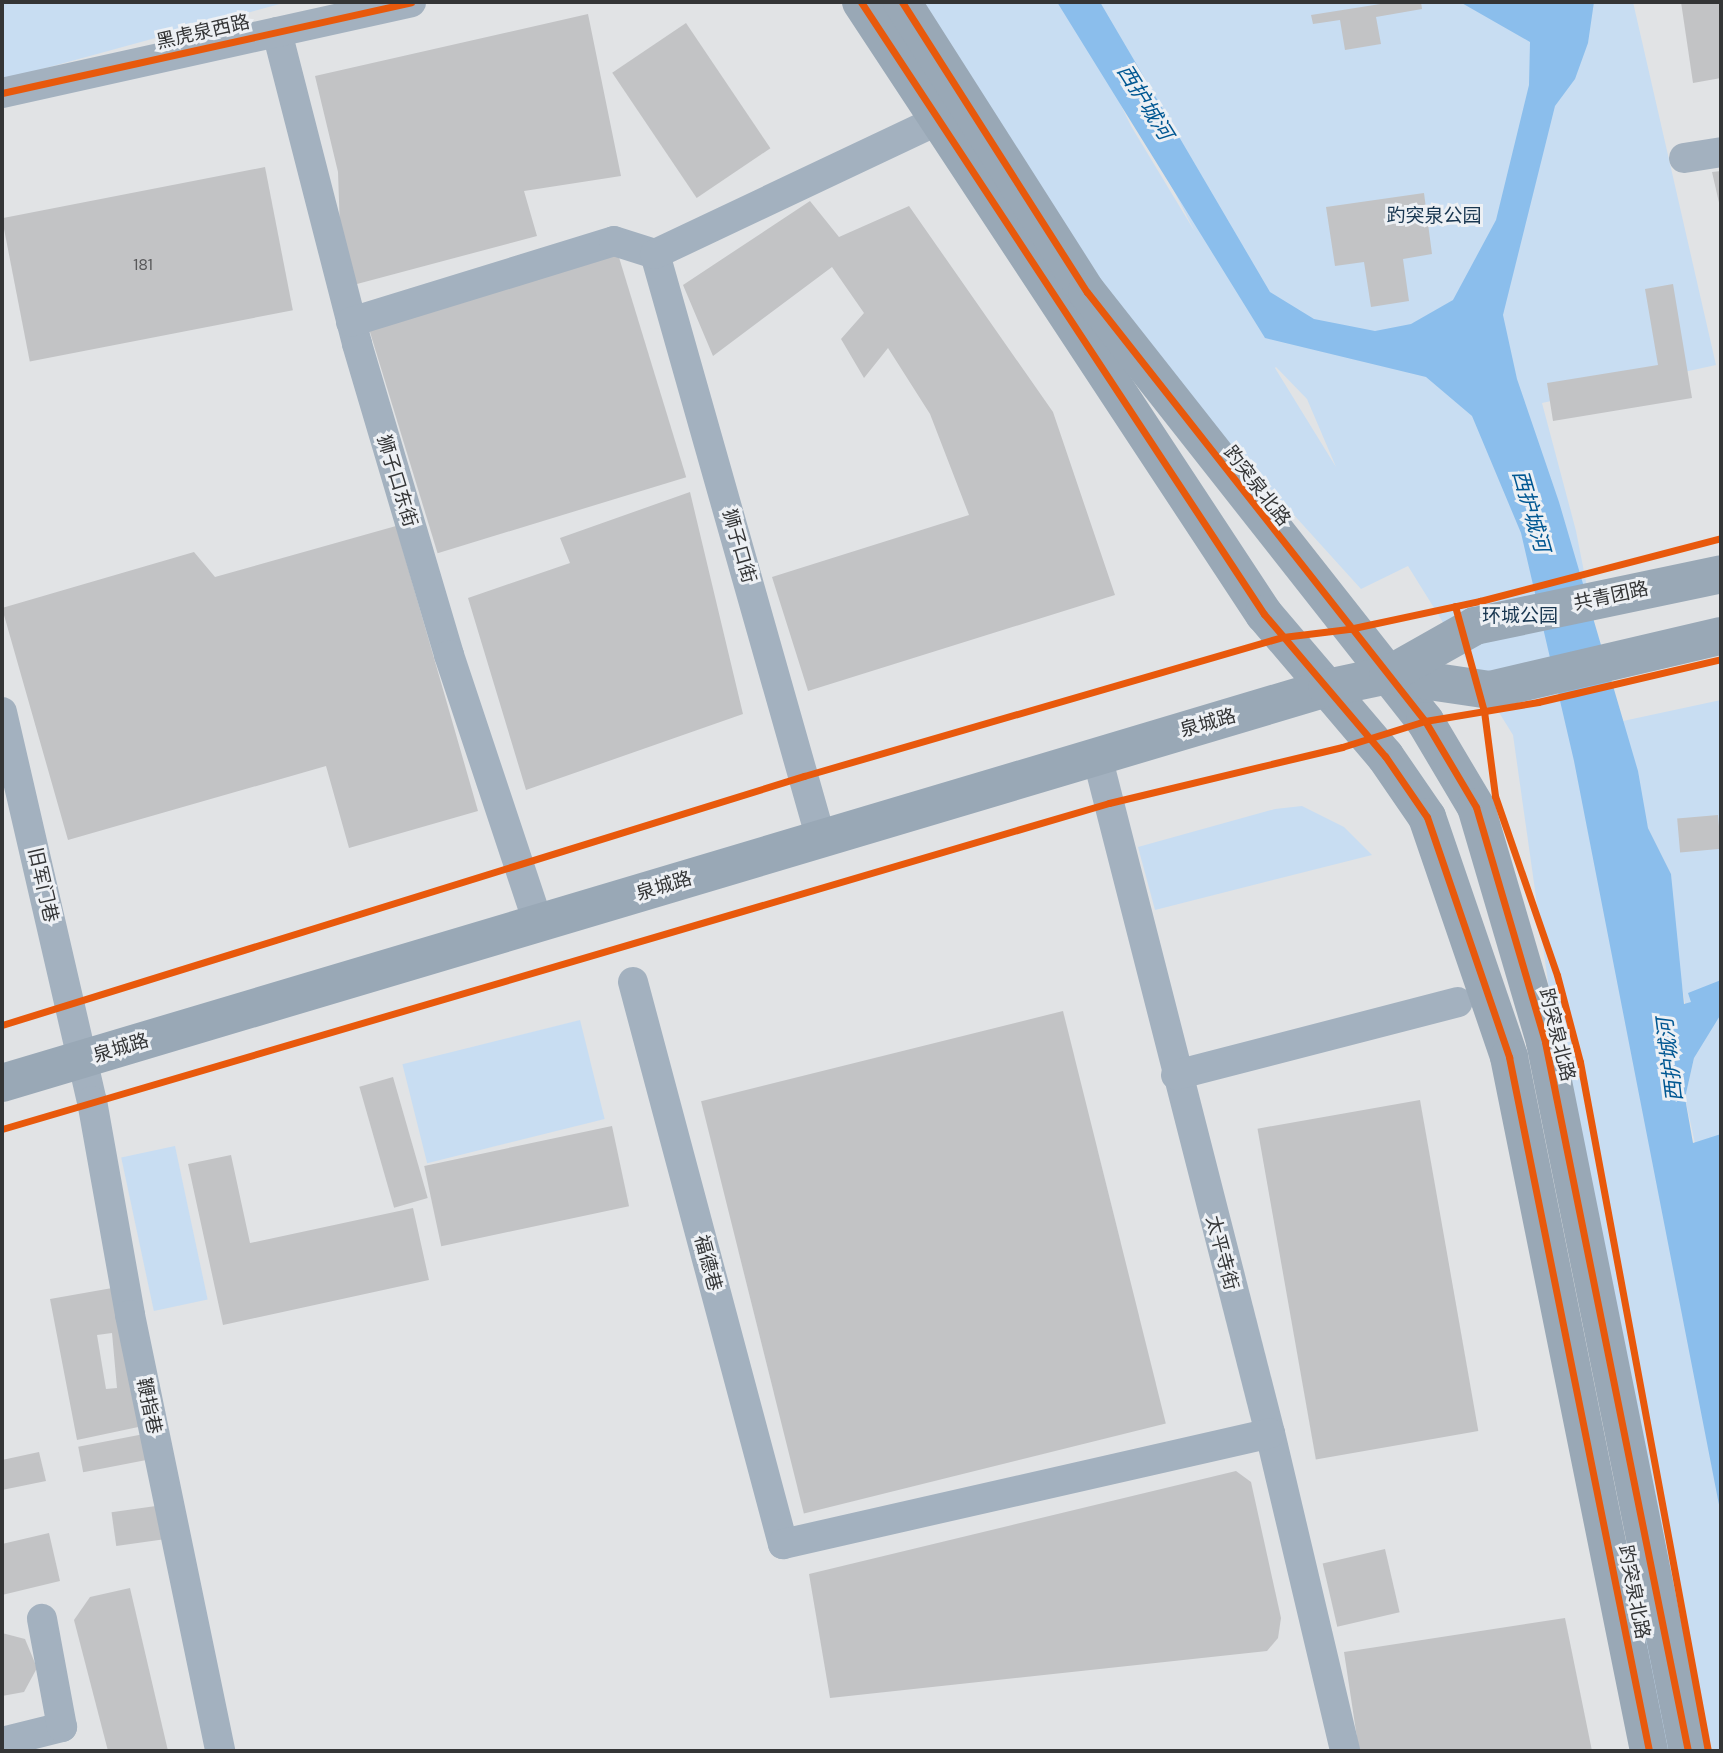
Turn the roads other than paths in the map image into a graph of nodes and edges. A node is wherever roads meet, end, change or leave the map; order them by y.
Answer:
1 (411, 2) edge
2 (861, 2) edge
3 (902, 2) edge
4 (277, 32) junction
5 (2, 93) edge
6 (937, 121) junction
7 (1721, 152) edge
8 (1684, 158) dead end
9 (655, 254) junction
10 (351, 322) junction
11 (1721, 574) edge
12 (1721, 636) edge
13 (1388, 675) junction
14 (1327, 688) junction
15 (2, 712) edge
16 (1097, 756) junction
17 (821, 839) junction
18 (538, 923) junction
19 (633, 982) dead end
20 (1458, 1002) dead end
21 (83, 1059) junction
22 (1177, 1075) junction
23 (2, 1083) edge
24 (1270, 1433) junction
25 (42, 1619) dead end
26 (2, 1742) edge
27 (220, 1751) edge
28 (1345, 1751) edge
29 (1649, 1751) edge
30 (1688, 1751) edge

1 - 4 street, 黑虎泉西路
2 - 6 main road, 趵突泉北路
3 - 13 main road, 趵突泉北路
4 - 5 street, 黑虎泉西路
4 - 10 street, 狮子口东街
6 - 9 street
6 - 14 main road, 趵突泉北路
7 - 8 street
9 - 10 street
9 - 17 street, 狮子口街
10 - 18 street, 狮子口东街
11 - 13 main road, 共青团路
12 - 13 main road, 共青团路
13 - 14 main road, 共青团路
13 - 30 main road, 趵突泉北路
14 - 16 main road, 泉城路
14 - 29 main road, 趵突泉北路
15 - 21 street, 旧军门巷
16 - 17 main road, 泉城路
16 - 22 street, 太平寺街
17 - 18 main road, 泉城路
18 - 21 main road, 泉城路
19 - 24 street, 福德巷
20 - 22 street
21 - 23 main road, 泉城路
21 - 27 street, 鞭指巷
22 - 24 street, 太平寺街
24 - 28 street, 太平寺街
25 - 26 street

